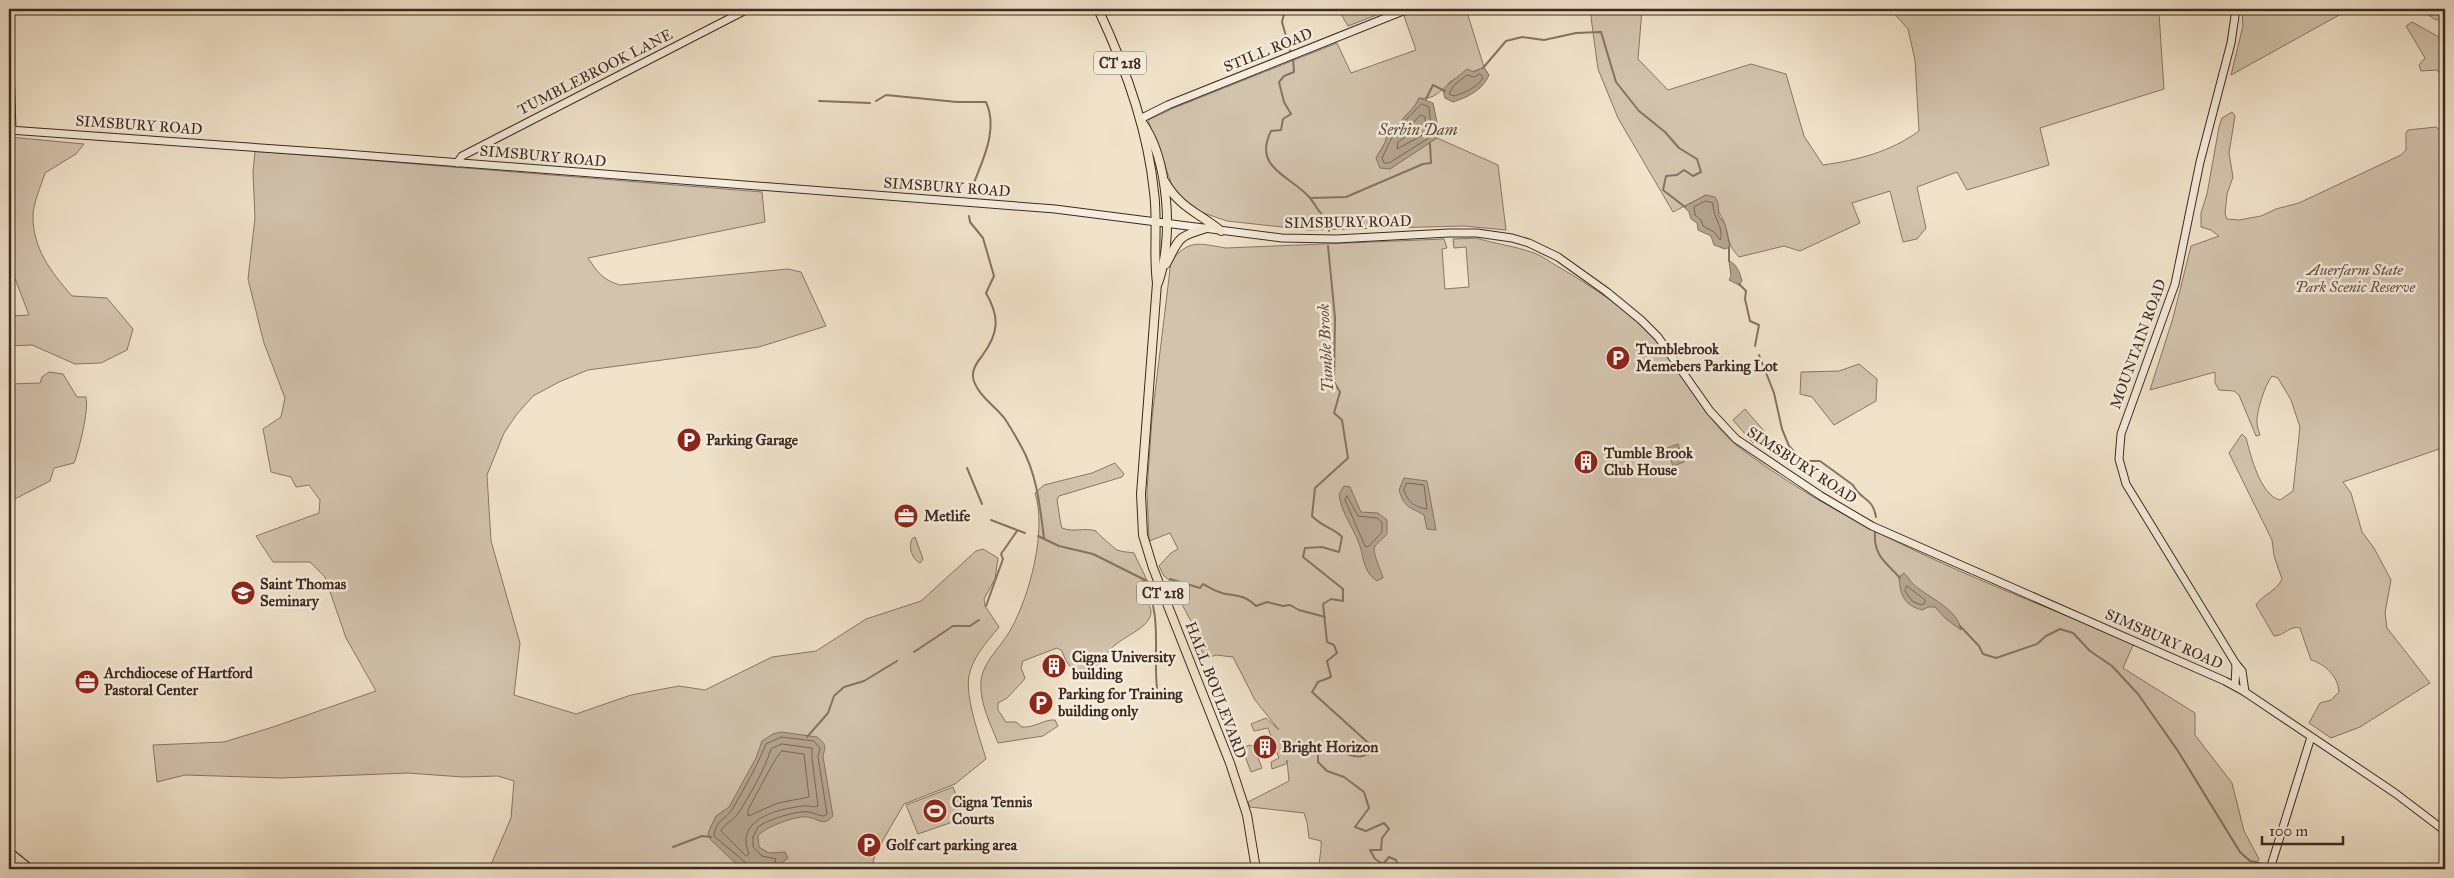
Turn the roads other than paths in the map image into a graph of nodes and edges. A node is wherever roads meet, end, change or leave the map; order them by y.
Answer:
1 (748, 9) edge
2 (1098, 9) edge
3 (1408, 9) edge
4 (2236, 9) edge
5 (9, 32) edge
6 (1140, 119) junction
7 (11, 130) edge
8 (457, 163) junction
9 (1164, 179) junction
10 (1157, 221) junction
11 (1167, 222) junction
12 (1206, 228) junction
13 (1221, 231) junction
14 (1164, 268) junction
15 (1158, 283) junction
16 (2236, 664) junction
17 (2235, 686) junction
18 (2245, 692) junction
19 (2311, 737) junction
20 (2445, 831) edge
21 (9, 852) edge
22 (30, 869) edge
23 (1256, 869) edge
24 (2270, 869) edge

1 - 8 main road, TUMBLEBROOK LANE
2 - 6 main road, CT 218
3 - 6 main road, STILL ROAD
4 - 16 main road, MOUNTAIN ROAD
5 - 7 main road
6 - 9 main road, CT 218
6 - 10 main road, CT 218
7 - 8 main road, SIMSBURY ROAD
8 - 10 main road, SIMSBURY ROAD
9 - 11 main road, CT 218
9 - 13 main road
10 - 11 main road, SIMSBURY ROAD
10 - 15 main road, HALL BOULEVARD / CT 218
11 - 12 main road, SIMSBURY ROAD
11 - 14 main road, HALL BOULEVARD / CT 218
12 - 13 main road, SIMSBURY ROAD
12 - 14 main road
13 - 17 main road, SIMSBURY ROAD
14 - 15 main road, HALL BOULEVARD / CT 218
15 - 23 main road, HALL BOULEVARD / CT 218
16 - 17 main road
16 - 18 main road, MOUNTAIN ROAD
17 - 18 main road, SIMSBURY ROAD
18 - 19 main road, SIMSBURY ROAD
19 - 20 main road, SIMSBURY ROAD
19 - 24 main road
21 - 22 main road

